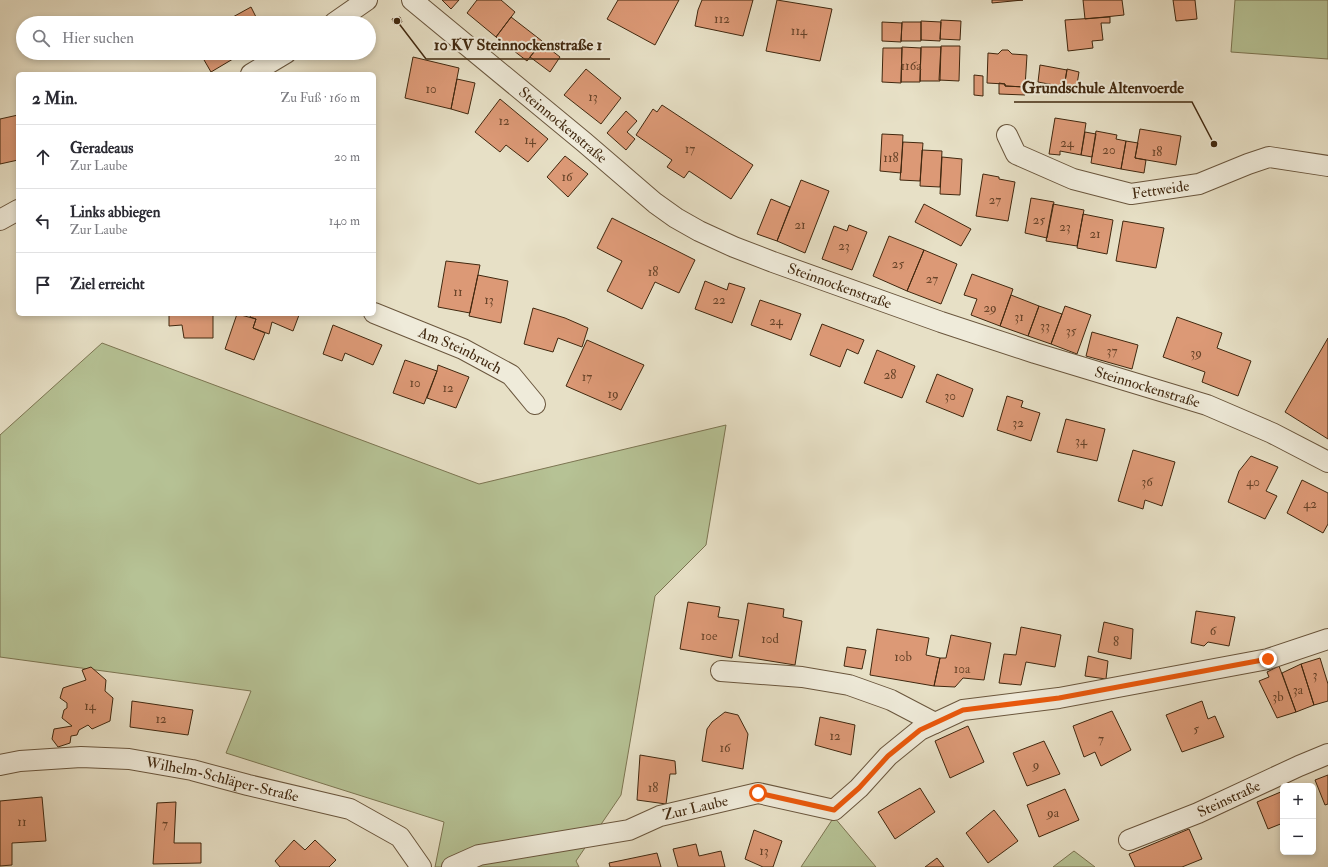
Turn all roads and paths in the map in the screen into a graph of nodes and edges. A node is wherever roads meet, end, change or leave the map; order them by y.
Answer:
1 (367, 0) edge
2 (412, 0) edge
3 (344, 16) edge
4 (274, 60) edge
5 (254, 72) edge
6 (1007, 135) dead end
7 (1328, 166) edge
8 (16, 211) edge
9 (0, 220) edge
10 (376, 314) edge
11 (535, 404) dead end
12 (1328, 462) edge
13 (1328, 639) edge
14 (721, 671) dead end
15 (935, 723) junction
16 (1328, 754) edge
17 (0, 765) edge
18 (1129, 840) dead end
19 (422, 867) edge
20 (452, 867) edge

1 - 3 street
2 - 12 street, Steinnockenstraße
4 - 5 street
6 - 7 street, Fettweide
8 - 9 street
10 - 11 street, Am Steinbruch
13 - 15 street, Zur Laube
14 - 15 street
15 - 20 street, Zur Laube
16 - 18 street, Steinstraße
17 - 19 street, Wilhelm-Schläper-Straße

